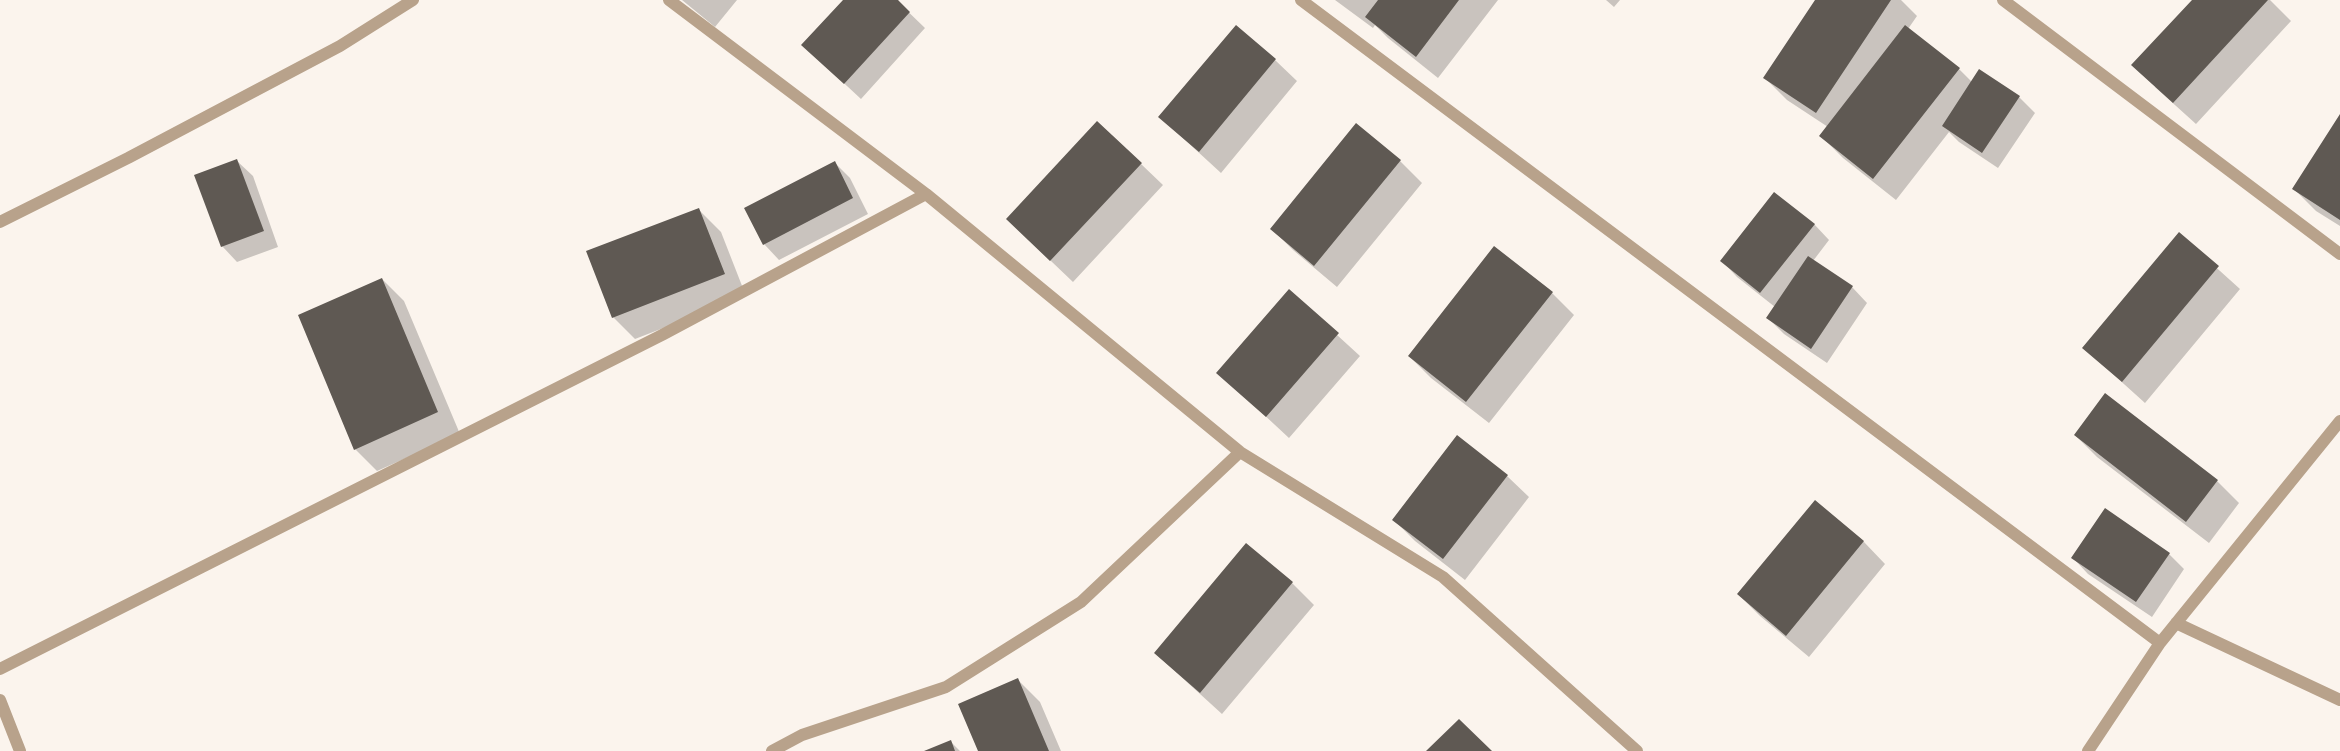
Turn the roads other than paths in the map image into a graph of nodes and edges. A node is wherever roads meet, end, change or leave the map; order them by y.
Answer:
1 (413, 0) edge
2 (669, 0) edge
3 (1301, 0) edge
4 (2003, 0) edge
5 (926, 194) junction
6 (0, 222) edge
7 (2340, 254) edge
8 (2340, 421) edge
9 (1240, 452) junction
10 (2176, 622) junction
11 (2160, 643) junction
12 (0, 669) edge
13 (0, 700) edge
14 (2340, 700) edge
15 (20, 751) edge
16 (772, 751) edge
17 (1637, 751) edge
18 (2088, 751) edge

1 - 6 street
2 - 5 street
3 - 11 street
4 - 7 street
5 - 9 street
5 - 12 street
8 - 10 street
9 - 16 street
9 - 17 street
10 - 11 street
10 - 14 street
11 - 18 street
13 - 15 street

